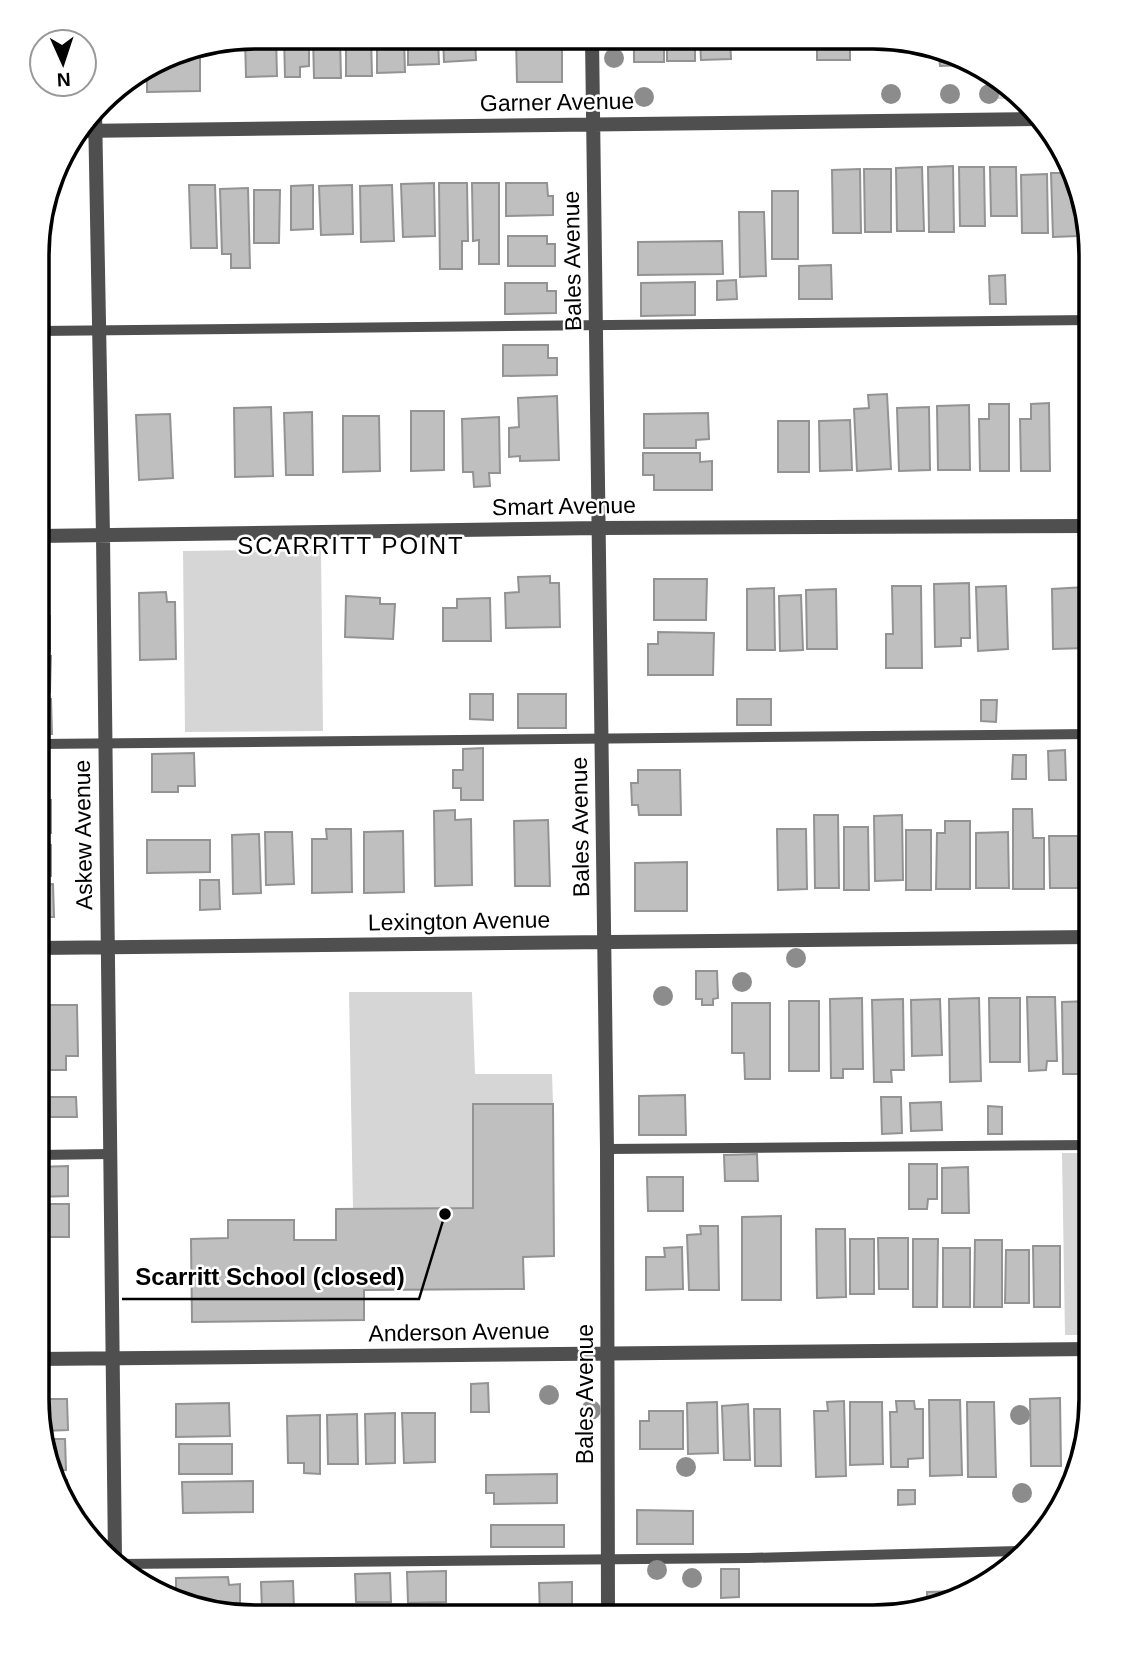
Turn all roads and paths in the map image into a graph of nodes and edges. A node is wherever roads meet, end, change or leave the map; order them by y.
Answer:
1 (592, 49) edge
2 (1027, 119) edge
3 (593, 124) junction
4 (95, 126) edge
5 (92, 130) edge
6 (95, 130) junction
7 (1079, 320) edge
8 (596, 326) junction
9 (49, 331) edge
10 (99, 331) junction
11 (1079, 526) edge
12 (599, 528) junction
13 (103, 535) junction
14 (49, 536) edge
15 (1079, 734) edge
16 (602, 737) junction
17 (105, 743) junction
18 (49, 744) edge
19 (1079, 937) edge
20 (604, 943) junction
21 (49, 948) edge
22 (107, 948) junction
23 (1079, 1145) edge
24 (607, 1149) junction
25 (110, 1154) junction
26 (49, 1155) edge
27 (1079, 1349) edge
28 (608, 1353) junction
29 (49, 1359) edge
30 (113, 1359) junction
31 (115, 1550) edge
32 (1012, 1551) edge
33 (607, 1558) junction
34 (133, 1564) edge
35 (608, 1605) edge

1 - 3 street, Bales Avenue
2 - 3 street, Garner Avenue
3 - 6 street, Garner Avenue
3 - 8 street, Bales Avenue
4 - 6 street, Askew Avenue
5 - 6 street, Garner Avenue
6 - 10 street, Askew Avenue
7 - 8 lane
8 - 10 lane
8 - 12 street, Bales Avenue
9 - 10 lane
10 - 13 street, Askew Avenue
11 - 12 street, Smart Avenue
12 - 13 street, Smart Avenue
12 - 16 street, Bales Avenue
13 - 14 street, Smart Avenue
13 - 17 street, Askew Avenue
15 - 16 lane
16 - 17 lane
16 - 20 street, Bales Avenue
17 - 18 lane
17 - 22 street, Askew Avenue
19 - 20 street, Lexington Avenue
20 - 22 street, Lexington Avenue
20 - 24 street, Bales Avenue
21 - 22 street, Lexington Avenue
22 - 25 street, Askew Avenue
23 - 24 lane
24 - 28 street, Bales Avenue
25 - 26 lane
25 - 30 street, Askew Avenue
27 - 28 street, Anderson Avenue
28 - 30 street, Anderson Avenue
28 - 33 street, Bales Avenue
29 - 30 street, Anderson Avenue
30 - 31 street, Askew Avenue
32 - 33 lane
33 - 34 lane
33 - 35 street, Bales Avenue

